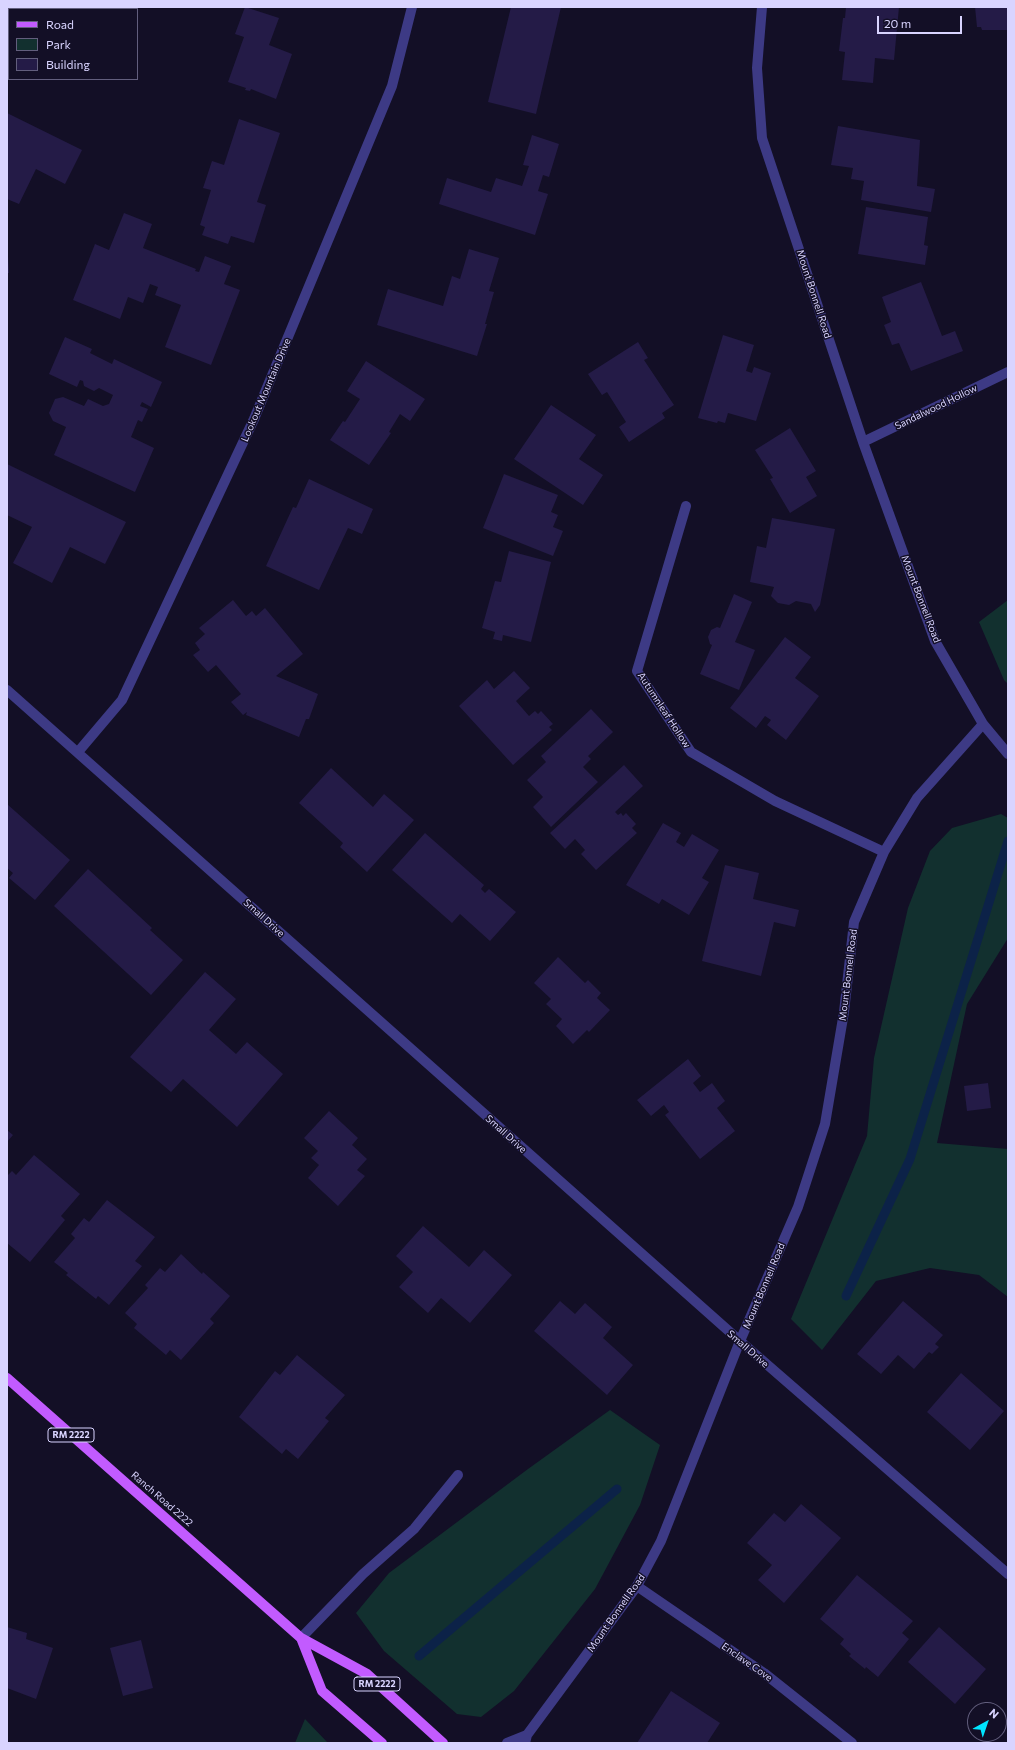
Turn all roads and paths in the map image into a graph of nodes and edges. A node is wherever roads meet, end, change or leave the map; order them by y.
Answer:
1 (412, 7) edge
2 (762, 7) edge
3 (1008, 372) edge
4 (863, 442) junction
5 (686, 506) dead end
6 (7, 690) edge
7 (983, 724) junction
8 (78, 752) junction
9 (1008, 754) edge
10 (884, 852) junction
11 (740, 1341) junction
12 (7, 1378) edge
13 (458, 1475) dead end
14 (1008, 1574) edge
15 (637, 1586) junction
16 (301, 1638) junction
17 (526, 1739) edge
18 (382, 1743) edge
19 (442, 1743) edge
20 (507, 1743) edge
21 (852, 1743) edge

1 - 8 street, Lookout Mountain Drive
2 - 4 street, Mount Bonnell Road
3 - 4 street, Sandalwood Hollow
4 - 7 street, Mount Bonnell Road
5 - 10 street, Autumnleaf Hollow
6 - 8 street, Small Drive
7 - 9 street
7 - 10 street, Mount Bonnell Road
8 - 11 street, Small Drive
10 - 11 street, Mount Bonnell Road
11 - 14 street, Small Drive
11 - 15 street, Mount Bonnell Road
12 - 16 main road, Ranch Road 2222 / RM 2222
13 - 16 street
15 - 17 street, Mount Bonnell Road
15 - 21 street, Enclave Cove
16 - 18 main road, Ranch Road 2222 / RM 2222
16 - 19 main road, Ranch Road 2222 / RM 2222
17 - 20 street, Mount Bonnell Road

